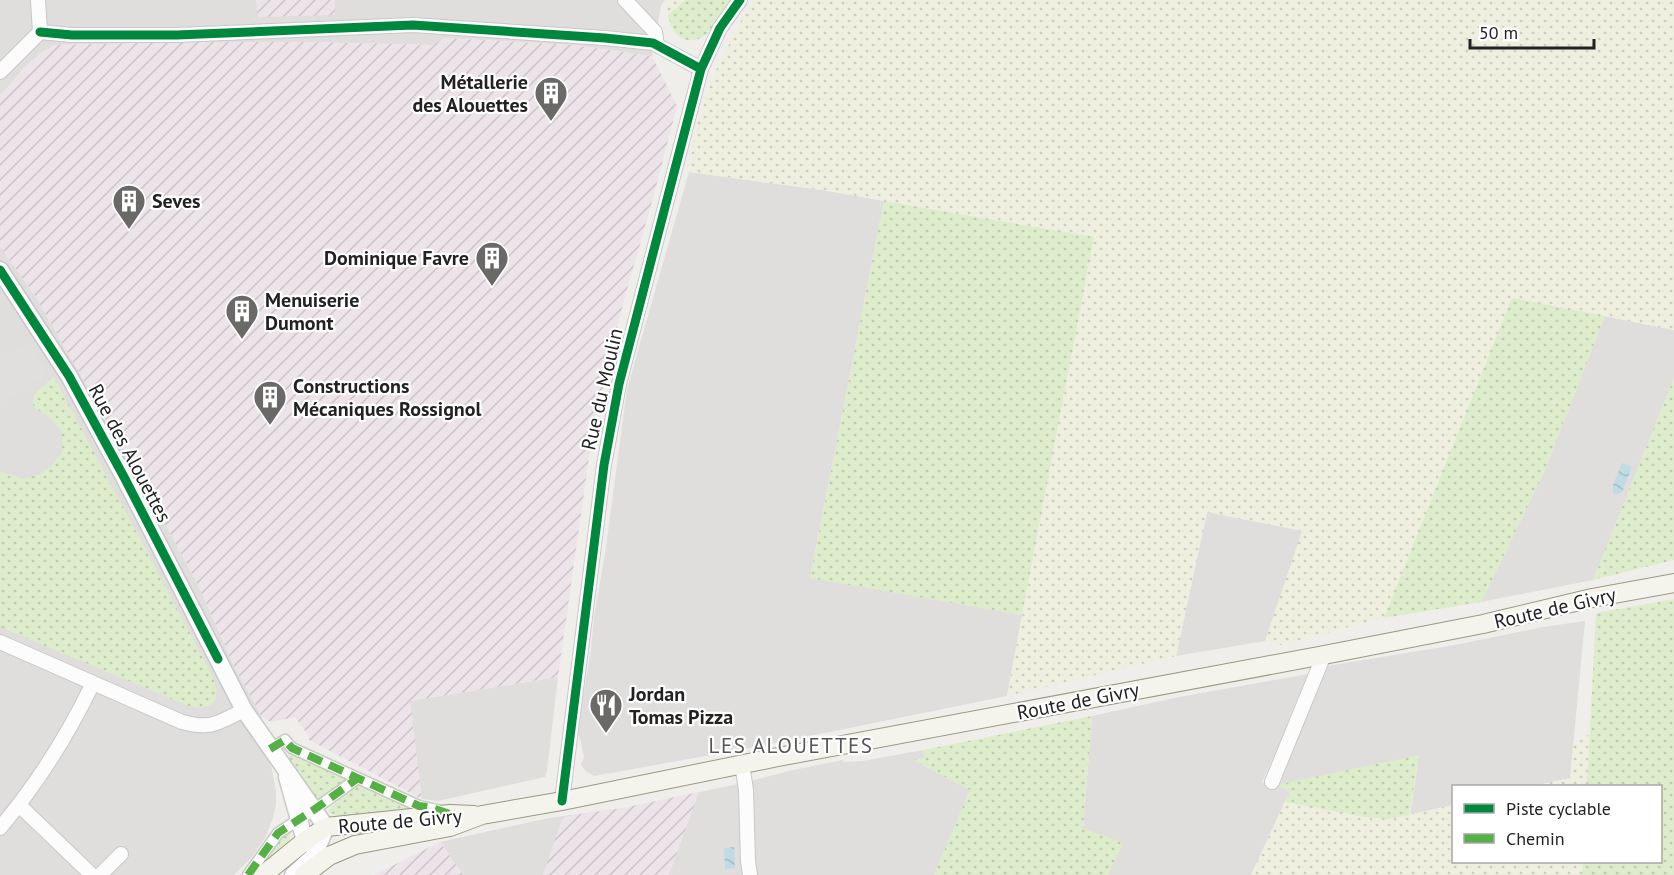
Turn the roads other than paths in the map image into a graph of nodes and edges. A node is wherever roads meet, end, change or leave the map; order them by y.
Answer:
1 (38, 0) edge
2 (626, 0) edge
3 (740, 0) edge
4 (40, 32) junction
5 (653, 43) junction
6 (701, 69) junction
7 (0, 72) edge
8 (0, 270) edge
9 (1674, 583) edge
10 (0, 642) edge
11 (1324, 655) junction
12 (93, 683) junction
13 (244, 710) junction
14 (270, 748) junction
15 (742, 764) junction
16 (284, 768) junction
17 (358, 778) junction
18 (1272, 782) dead end
19 (562, 801) junction
20 (19, 805) junction
21 (315, 810) junction
22 (450, 814) junction
23 (482, 816) junction
24 (298, 819) junction
25 (326, 827) junction
26 (0, 828) edge
27 (317, 849) junction
28 (121, 854) dead end
29 (92, 875) edge
30 (100, 875) edge
31 (248, 875) edge
32 (263, 875) edge
33 (293, 875) edge
34 (304, 875) edge
35 (750, 875) edge

1 - 4 street
2 - 5 street
3 - 6 street, Rue du Moulin
4 - 5 street
4 - 7 street
5 - 6 street
6 - 19 street, Rue du Moulin
8 - 13 street, Rue des Alouettes
9 - 11 main road, Route de Givry
10 - 12 street
11 - 15 main road, Route de Givry
11 - 18 street
12 - 13 street
12 - 20 street
13 - 14 street, Rue des Alouettes
14 - 16 street, Rue des Alouettes
14 - 17 street
15 - 19 main road, Route de Givry
15 - 35 street
16 - 21 street, Rue des Alouettes
16 - 24 street, Rue des Alouettes
17 - 21 street
17 - 22 street
19 - 23 main road, Route de Givry
20 - 26 street
20 - 29 street
21 - 24 street
21 - 25 street, Rue des Alouettes
22 - 23 main road, Route de Givry
22 - 25 main road, Route de Givry
23 - 27 main road, Route de Givry
24 - 27 street, Rue des Alouettes
24 - 31 street
25 - 27 main road, Route de Givry
27 - 32 main road, Route de Givry
27 - 33 street
27 - 34 main road, Route de Givry
28 - 30 street

